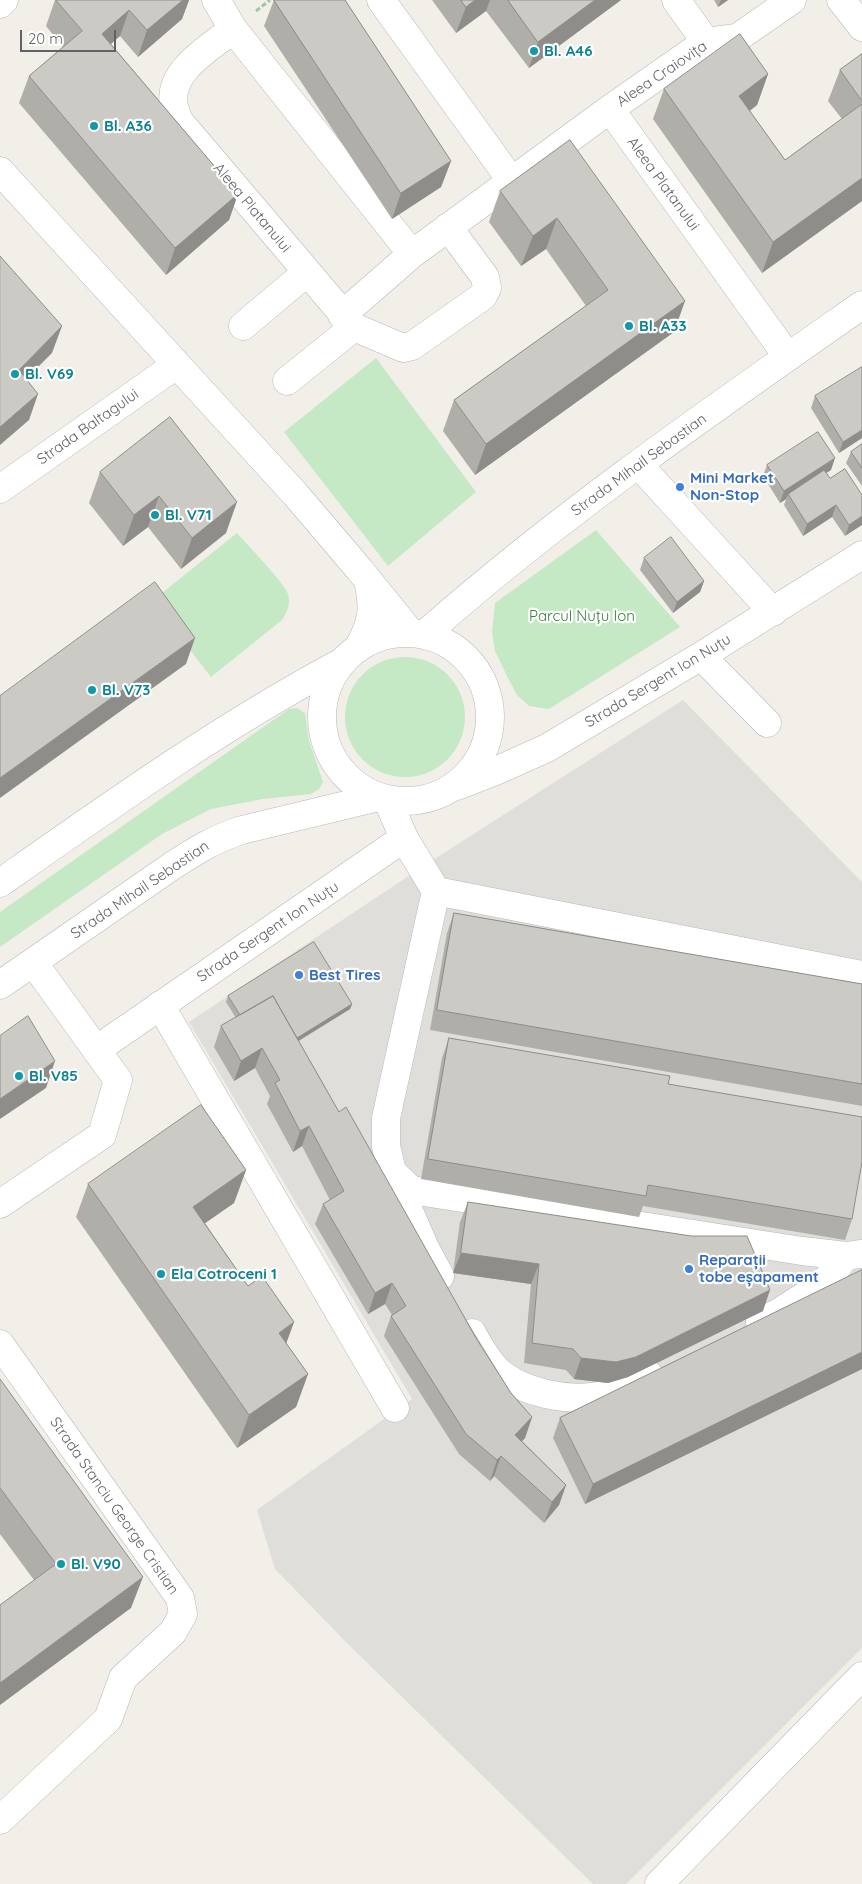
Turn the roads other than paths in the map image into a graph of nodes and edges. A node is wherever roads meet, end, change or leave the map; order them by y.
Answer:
1 (4, 0) edge
2 (216, 0) edge
3 (381, 0) edge
4 (676, 0) edge
5 (792, 0) edge
6 (841, 0) edge
7 (0, 4) edge
8 (862, 26) edge
9 (233, 29) junction
10 (706, 42) junction
11 (610, 109) junction
12 (0, 171) edge
13 (512, 180) junction
14 (448, 227) junction
15 (412, 254) junction
16 (306, 273) junction
17 (862, 305) edge
18 (348, 321) junction
19 (243, 326) dead end
20 (788, 357) junction
21 (176, 364) junction
22 (287, 381) dead end
23 (638, 464) junction
24 (0, 489) edge
25 (862, 555) edge
26 (368, 580) junction
27 (773, 612) junction
28 (417, 634) junction
29 (351, 654) junction
30 (701, 656) junction
31 (767, 723) dead end
32 (446, 791) junction
33 (383, 798) junction
34 (404, 838) junction
35 (0, 883) edge
36 (436, 891) junction
37 (33, 962) junction
38 (862, 975) edge
39 (0, 985) edge
40 (160, 1006) junction
41 (96, 1050) junction
42 (392, 1172) junction
43 (0, 1204) edge
44 (854, 1255) edge
45 (734, 1334) edge
46 (0, 1344) edge
47 (673, 1364) edge
48 (395, 1408) dead end
49 (862, 1676) edge
50 (0, 1820) edge
51 (659, 1884) edge

1 - 7 street
2 - 9 street
3 - 13 street
4 - 10 street
5 - 10 street, Aleea Craiovița
6 - 8 street
9 - 15 street
9 - 16 street, Aleea Platanului
10 - 11 street, Aleea Craiovița
11 - 13 street
11 - 20 street, Aleea Platanului
12 - 21 street
13 - 14 street
14 - 15 street
14 - 18 street
15 - 18 street
16 - 18 street, Aleea Platanului
16 - 19 street
17 - 20 street, Strada Mihail Sebastian
18 - 22 street
20 - 23 street, Strada Mihail Sebastian
21 - 24 street, Strada Baltagului
21 - 26 street
23 - 27 street
23 - 28 street, Strada Mihail Sebastian
25 - 27 street, Strada Sergent Ion Nuțu
26 - 28 street
26 - 29 street
27 - 30 street, Strada Sergent Ion Nuțu
28 - 29 street
28 - 32 street
29 - 33 street
29 - 35 street
30 - 31 street
30 - 32 street, Strada Sergent Ion Nuțu
32 - 33 street
33 - 34 street
33 - 37 street, Strada Mihail Sebastian
34 - 36 street
34 - 40 street, Strada Sergent Ion Nuțu
36 - 38 street
36 - 42 street
37 - 39 street, Strada Mihail Sebastian
37 - 41 street
40 - 41 street, Strada Sergent Ion Nuțu
40 - 48 street
41 - 43 street
42 - 44 street
42 - 47 street
44 - 45 street
46 - 50 street, Strada Stanciu George Cristian
49 - 51 street

